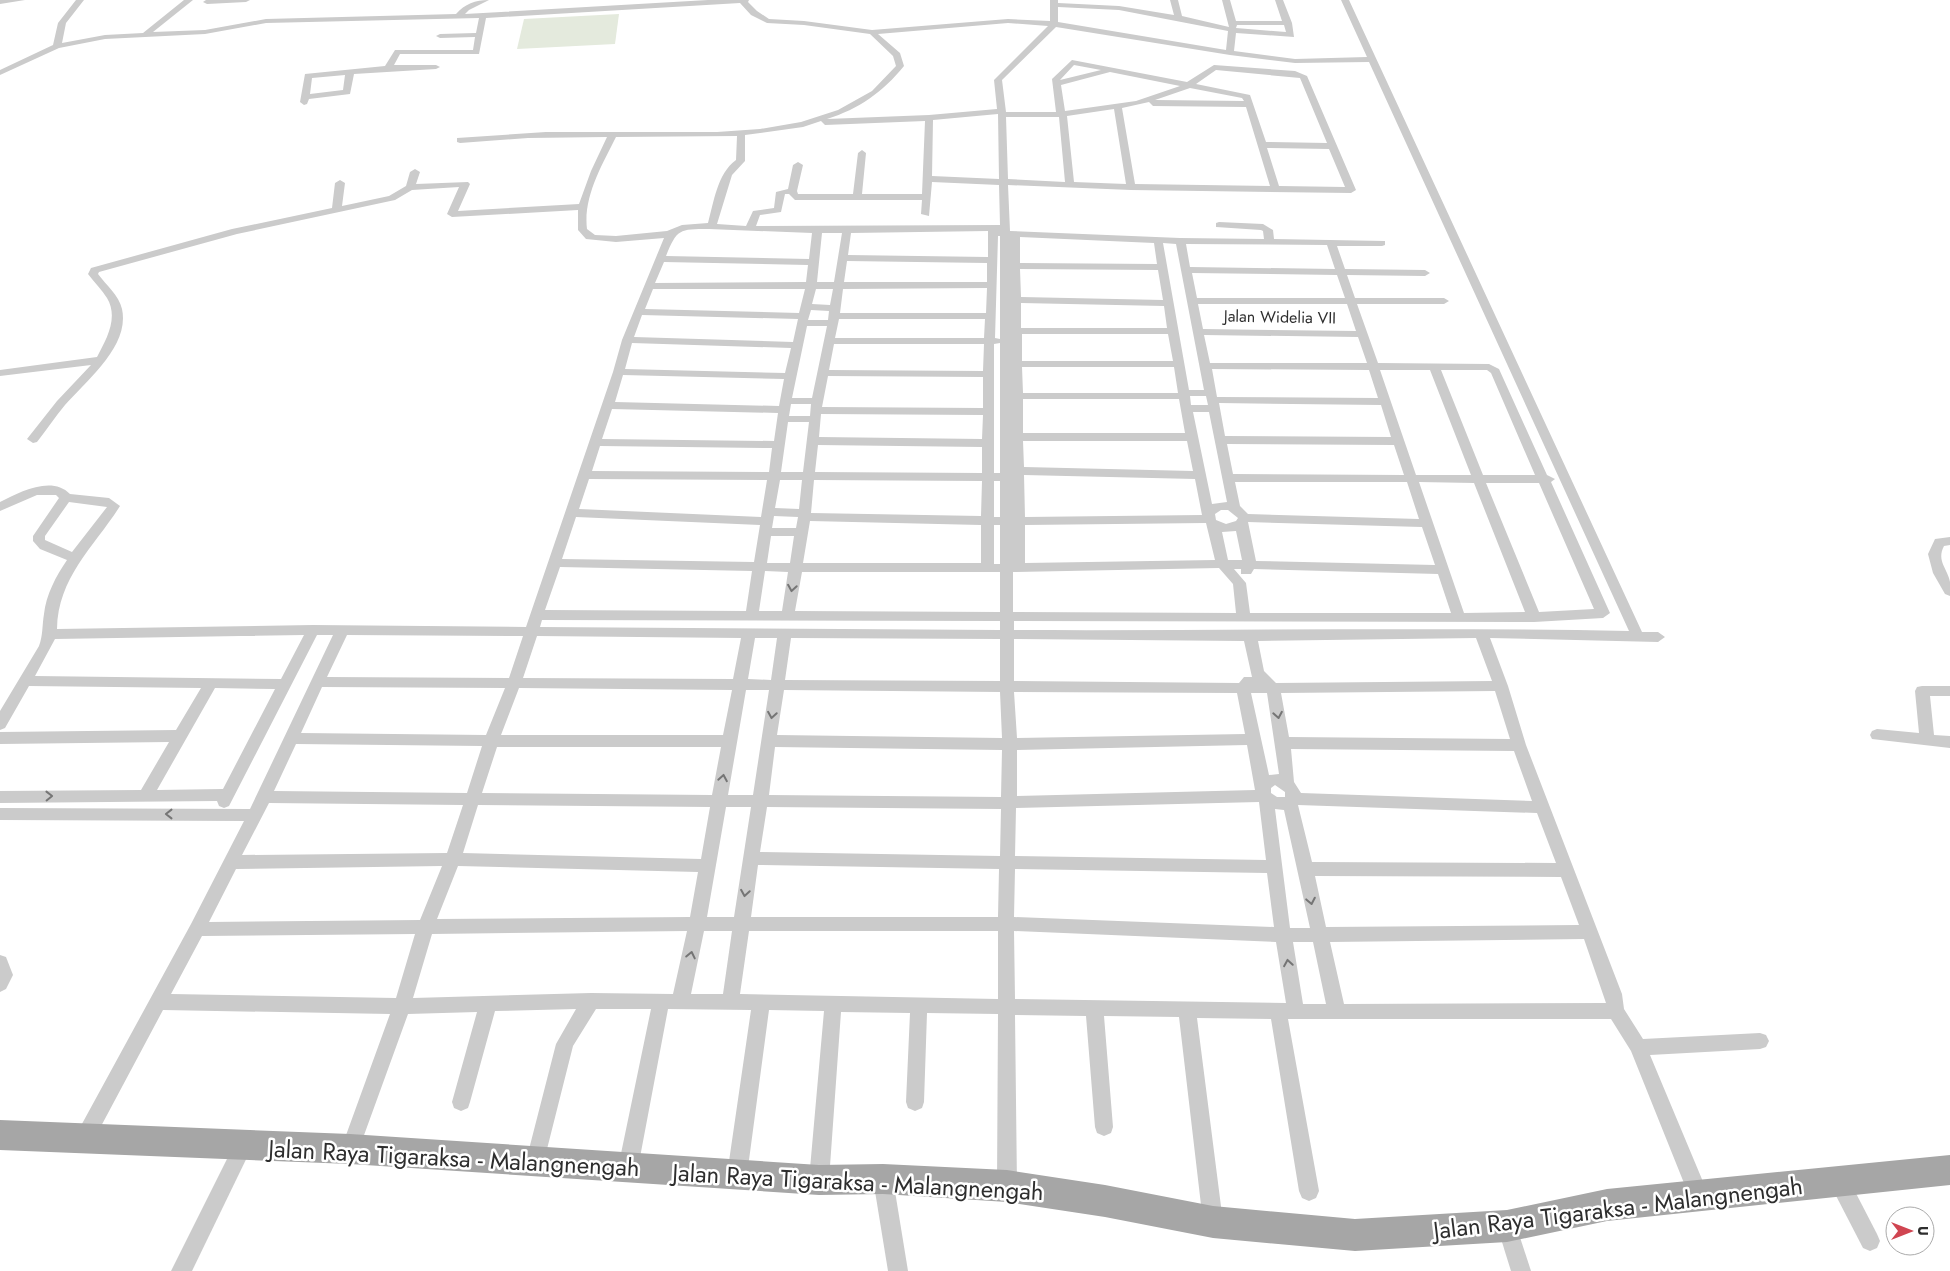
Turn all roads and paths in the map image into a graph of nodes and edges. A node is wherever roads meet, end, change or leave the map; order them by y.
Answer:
1 (21, 0) edge
2 (80, 0) edge
3 (189, 0) edge
4 (246, 0) edge
5 (485, 0) edge
6 (1174, 0) edge
7 (1226, 0) edge
8 (1279, 0) edge
9 (1345, 0) edge
10 (744, 1) edge
11 (0, 2) edge
12 (206, 2) dead end
13 (1054, 3) edge
14 (620, 4) edge
15 (1119, 4) edge
16 (237, 10) dead end
17 (459, 16) junction
18 (483, 16) junction
19 (1179, 18) junction
20 (1288, 23) junction
21 (1054, 24) junction
22 (1233, 26) junction
23 (872, 32) junction
24 (480, 35) junction
25 (144, 36) junction
26 (440, 36) dead end
27 (57, 46) junction
28 (1230, 54) junction
29 (1374, 60) junction
30 (436, 67) dead end
31 (388, 68) junction
32 (1111, 70) junction
33 (350, 71) junction
34 (0, 73) edge
35 (1057, 83) junction
36 (1189, 85) junction
37 (1137, 103) junction
38 (1249, 104) junction
39 (1118, 107) junction
40 (1002, 113) junction
41 (1062, 114) junction
42 (929, 118) junction
43 (814, 122) junction
44 (613, 134) junction
45 (741, 134) junction
46 (460, 140) dead end
47 (1262, 145) junction
48 (1332, 146) junction
49 (862, 153) dead end
50 (798, 165) dead end
51 (415, 172) dead end
52 (928, 179) junction
53 (1004, 182) junction
54 (340, 183) dead end
55 (1070, 184) junction
56 (1131, 187) junction
57 (410, 188) junction
58 (1276, 190) junction
59 (792, 191) junction
60 (857, 197) junction
61 (926, 197) junction
62 (583, 207) junction
63 (337, 209) junction
64 (926, 214) dead end
65 (1218, 225) dead end
66 (712, 226) junction
67 (750, 229) junction
68 (817, 230) junction
69 (846, 231) junction
70 (1002, 231) junction
71 (670, 234) junction
72 (1158, 240) junction
73 (1180, 241) junction
74 (1270, 242) junction
75 (1331, 243) junction
76 (1382, 243) dead end
77 (841, 258) junction
78 (659, 259) junction
79 (814, 262) junction
80 (992, 263) junction
81 (1009, 266) junction
82 (1164, 267) junction
83 (1187, 270) junction
84 (1341, 272) junction
85 (1425, 273) dead end
86 (990, 285) junction
87 (650, 286) junction
88 (811, 286) junction
89 (838, 286) junction
90 (1004, 300) junction
91 (1170, 301) junction
92 (1192, 301) junction
93 (1351, 301) junction
94 (1444, 301) dead end
95 (640, 312) junction
96 (803, 316) junction
97 (834, 316) junction
98 (990, 316) junction
99 (1174, 331) junction
100 (1198, 332) junction
101 (1362, 334) junction
102 (1012, 337) junction
103 (628, 340) junction
104 (828, 341) junction
105 (989, 341) junction
106 (796, 345) junction
107 (101, 360) junction
108 (1016, 364) junction
109 (1180, 364) junction
110 (1204, 366) junction
111 (1374, 367) junction
112 (1434, 367) junction
113 (619, 372) junction
114 (0, 373) edge
115 (822, 373) junction
116 (989, 374) junction
117 (790, 376) junction
118 (989, 395) junction
119 (1010, 396) junction
120 (1185, 399) junction
121 (1212, 400) junction
122 (1386, 402) junction
123 (606, 405) junction
124 (785, 410) junction
125 (816, 410) junction
126 (988, 412) junction
127 (1017, 437) junction
128 (1193, 438) junction
129 (33, 439) dead end
130 (1221, 440) junction
131 (1399, 441) junction
132 (595, 442) junction
133 (812, 442) junction
134 (989, 442) junction
135 (780, 445) junction
136 (585, 474) junction
137 (1014, 475) junction
138 (776, 476) junction
139 (1200, 476) junction
140 (807, 477) junction
141 (988, 478) junction
142 (1228, 478) junction
143 (1543, 478) junction
144 (1412, 479) junction
145 (1565, 479) junction
146 (1479, 480) junction
147 (66, 498) junction
148 (0, 507) edge
149 (1234, 508) junction
150 (571, 513) junction
151 (804, 515) junction
152 (1210, 519) junction
153 (988, 520) junction
154 (1019, 521) junction
155 (1243, 521) junction
156 (767, 522) junction
157 (1006, 522) junction
158 (1427, 523) junction
159 (801, 532) junction
160 (1950, 542) edge
161 (75, 558) junction
162 (555, 563) junction
163 (1222, 564) junction
164 (1250, 565) junction
165 (761, 567) junction
166 (795, 567) junction
167 (987, 568) junction
168 (1013, 568) junction
169 (1443, 570) junction
170 (1239, 582) junction
171 (1950, 591) edge
172 (536, 614) junction
173 (752, 614) junction
174 (788, 614) junction
175 (1008, 615) junction
176 (1534, 617) junction
177 (1244, 618) junction
178 (1459, 618) junction
179 (313, 630) junction
180 (342, 630) junction
181 (530, 632) junction
182 (749, 632) junction
183 (785, 633) junction
184 (1482, 633) junction
185 (50, 634) junction
186 (1008, 635) junction
187 (1250, 636) junction
188 (1638, 637) junction
189 (1658, 637) dead end
190 (1257, 673) junction
191 (24, 681) junction
192 (318, 682) junction
193 (211, 683) junction
194 (514, 683) junction
195 (283, 684) junction
196 (740, 685) junction
197 (777, 686) junction
198 (1501, 686) junction
199 (1007, 687) junction
200 (1243, 687) junction
201 (1273, 688) junction
202 (1950, 691) edge
203 (0, 724) edge
204 (1877, 735) dead end
205 (180, 736) junction
206 (0, 738) edge
207 (292, 738) junction
208 (1252, 739) junction
209 (1927, 740) junction
210 (491, 741) junction
211 (730, 741) junction
212 (768, 741) junction
213 (1950, 742) edge
214 (1283, 743) junction
215 (1010, 744) junction
216 (1519, 745) junction
217 (1287, 783) junction
218 (1264, 793) junction
219 (146, 795) junction
220 (227, 795) junction
221 (0, 797) edge
222 (264, 797) junction
223 (472, 799) junction
224 (1291, 800) junction
225 (719, 801) junction
226 (759, 801) junction
227 (1009, 802) junction
228 (1542, 807) junction
229 (0, 814) edge
230 (217, 814) junction
231 (254, 815) junction
232 (750, 858) junction
233 (453, 859) junction
234 (231, 862) junction
235 (1008, 863) junction
236 (706, 866) junction
237 (1275, 867) junction
238 (1306, 869) junction
239 (1567, 870) junction
240 (697, 924) junction
241 (740, 924) junction
242 (1006, 924) junction
243 (425, 928) junction
244 (198, 929) junction
245 (1587, 932) junction
246 (1318, 934) junction
247 (1283, 935) junction
248 (0, 962) edge
249 (0, 984) edge
250 (591, 1001) junction
251 (157, 1002) junction
252 (660, 1002) junction
253 (680, 1002) junction
254 (730, 1002) junction
255 (762, 1003) junction
256 (488, 1004) junction
257 (832, 1005) junction
258 (919, 1005) junction
259 (402, 1006) junction
260 (1007, 1006) junction
261 (1094, 1007) junction
262 (1187, 1009) junction
263 (1287, 1011) junction
264 (1616, 1011) junction
265 (1337, 1012) junction
266 (1760, 1042) dead end
267 (1638, 1047) junction
268 (461, 1102) dead end
269 (915, 1102) dead end
270 (1104, 1127) dead end
271 (0, 1135) edge
272 (84, 1139) junction
273 (244, 1145) junction
274 (350, 1149) junction
275 (535, 1161) junction
276 (628, 1168) junction
277 (1949, 1171) edge
278 (737, 1175) junction
279 (883, 1178) junction
280 (819, 1180) junction
281 (1840, 1181) junction
282 (1008, 1186) junction
283 (1309, 1191) dead end
284 (1699, 1196) junction
285 (1212, 1222) junction
286 (1507, 1226) junction
287 (1870, 1241) dead end
288 (181, 1271) edge
289 (898, 1271) edge
290 (1521, 1271) edge

1 - 11 street
2 - 27 street
3 - 25 street
4 - 12 street
4 - 16 street
5 - 17 street
6 - 19 street
7 - 22 street
8 - 20 street
9 - 29 street
10 - 14 street
10 - 23 street
13 - 15 street
13 - 21 street
14 - 18 street
15 - 19 street
17 - 18 street
17 - 25 street
18 - 24 street
19 - 22 street
20 - 22 street
20 - 22 street
21 - 23 street
21 - 28 street
21 - 40 street
22 - 28 street
23 - 43 street
24 - 26 street
24 - 31 street
25 - 27 street
27 - 34 street
28 - 29 street
29 - 145 street
30 - 31 street
31 - 33 street
32 - 35 street
32 - 35 street
32 - 36 street
33 - 33 street
35 - 41 street
36 - 37 street
36 - 38 street
36 - 48 street
37 - 38 street
37 - 39 street
38 - 47 street
39 - 41 street
39 - 56 street
40 - 41 street
40 - 42 street
40 - 53 street
41 - 55 street
42 - 43 street
42 - 52 street
43 - 45 street
44 - 45 street
44 - 46 street
44 - 62 street
45 - 66 street
47 - 48 street
47 - 58 street
48 - 58 street
49 - 60 street
50 - 59 street
51 - 57 street
52 - 53 street
52 - 61 street
53 - 55 street
53 - 70 street
54 - 63 street
55 - 56 street
56 - 58 street
57 - 62 street
57 - 63 street
59 - 60 street
59 - 67 street
60 - 61 street
61 - 64 street
62 - 71 street
63 - 107 street
65 - 74 street
66 - 67 street
66 - 71 street
67 - 68 street
68 - 69 street
68 - 79 street
69 - 70 street
69 - 77 street
70 - 72 street
70 - 80 street
70 - 81 street
71 - 78 street
72 - 73 street
72 - 82 street
73 - 74 street
73 - 83 street
74 - 75 street
75 - 76 street
75 - 84 street
77 - 80 street
77 - 89 street
78 - 79 street
78 - 87 street
79 - 88 street
80 - 81 street
80 - 86 street
81 - 82 street
81 - 90 street
82 - 91 street
83 - 84 street
83 - 92 street
84 - 85 street
84 - 93 street
86 - 89 street
86 - 90 street
87 - 88 street
87 - 95 street
88 - 89 street
88 - 96 street
89 - 97 street
90 - 91 street
90 - 98 street
90 - 102 street
91 - 92 street
91 - 99 street
92 - 93 street
92 - 100 street
93 - 94 street
93 - 101 street
95 - 96 street
95 - 103 street
96 - 97 street
96 - 97 street
96 - 106 street
97 - 98 street
97 - 104 street
98 - 105 street
99 - 102 street
99 - 109 street
100 - 101 street, Jalan Widelia VII
100 - 110 street
101 - 111 street
102 - 105 street
102 - 108 street
102 - 119 street
103 - 106 street
103 - 113 street
104 - 105 street
104 - 115 street
105 - 116 street
106 - 117 street
107 - 114 street
107 - 129 street
108 - 109 street
108 - 119 street
109 - 120 street
110 - 111 street
110 - 121 street
111 - 112 street
111 - 122 street
112 - 143 street
112 - 146 street
113 - 117 street
113 - 123 street
115 - 116 street
115 - 125 street
116 - 118 street
117 - 124 street
118 - 119 street
118 - 126 street
119 - 120 street
119 - 127 street
119 - 137 street
120 - 121 street
120 - 128 street
121 - 122 street
121 - 130 street
122 - 131 street
123 - 124 street
123 - 132 street
124 - 125 street
124 - 125 street
124 - 135 street
125 - 126 street
125 - 133 street
126 - 134 street
127 - 128 street
127 - 137 street
128 - 139 street
130 - 131 street
130 - 142 street
131 - 144 street
132 - 135 street
132 - 136 street
133 - 134 street
133 - 140 street
134 - 141 street
135 - 138 street
136 - 138 street
136 - 150 street
137 - 139 street
137 - 141 street
137 - 154 street
137 - 157 street
138 - 140 street
138 - 156 street
139 - 152 street
140 - 141 street
140 - 151 street
141 - 153 street
142 - 144 street
142 - 149 street
143 - 145 street
143 - 146 street
143 - 176 street
144 - 146 street
144 - 158 street
145 - 188 street
146 - 176 street
147 - 148 street
147 - 161 street
147 - 161 street
149 - 152 street
149 - 155 street
150 - 156 street
150 - 162 street
151 - 153 street
151 - 156 street
151 - 159 street
152 - 154 street
152 - 155 street
152 - 163 street
153 - 157 street
153 - 167 street
154 - 157 street
154 - 168 street
155 - 158 street
155 - 164 street
156 - 159 street
156 - 165 street
157 - 168 street
158 - 169 street
159 - 166 street
160 - 171 street
161 - 185 street
162 - 165 street
162 - 172 street
163 - 164 street
163 - 168 street
163 - 170 street
164 - 169 street
164 - 170 street
165 - 166 street
165 - 173 street
166 - 167 street
166 -> 174 street
167 - 168 street
168 - 175 street
169 - 178 street
170 - 177 street
172 - 173 street
172 - 181 street
173 - 174 street
174 - 175 street
175 - 177 street
175 - 186 street
176 - 178 street
177 - 178 street
179 - 180 street
179 - 185 street
179 - 195 street
180 - 181 street
180 - 192 street
181 - 182 street
181 - 194 street
182 - 183 street
182 - 196 street
183 - 186 street
183 - 197 street
184 - 187 street
184 - 188 street
184 - 198 street
185 - 191 street
186 - 187 street
186 - 199 street
187 - 190 street
188 - 189 street
190 - 200 street
190 - 201 street
191 - 193 street
191 - 203 street
192 - 194 street
192 - 207 street
193 - 195 street
193 - 205 street
194 - 196 street
194 - 210 street
195 - 220 street
196 - 197 street
196 - 211 street
197 - 199 street
197 -> 212 street
198 - 201 street
198 - 216 street
199 - 200 street
199 - 215 street
200 - 201 street
200 - 208 street
201 -> 214 street
202 - 209 street
204 - 209 street
205 - 206 street
205 - 219 street
207 - 210 street
207 - 222 street
208 - 215 street
208 - 218 street
209 - 213 street
210 - 211 street
210 - 223 street
225 -> 211 street
212 - 215 street
212 - 226 street
214 - 216 street
214 - 217 street
215 - 227 street
216 - 228 street
217 - 218 street
217 - 224 street
218 - 224 street
218 - 227 street
218 - 237 street
219 - 220 street
221 -> 219 street
220 - 230 street
222 - 223 street
222 - 231 street
223 - 225 street
223 - 233 street
224 - 228 street
224 - 238 street
225 - 226 street
225 - 236 street
226 - 227 street
226 - 232 street
227 - 235 street
228 - 239 street
230 -> 229 street
230 - 231 street
231 - 234 street
232 - 235 street
232 -> 241 street
233 - 234 street
233 - 236 street
233 - 243 street
234 - 244 street
235 - 237 street
235 - 242 street
236 - 240 street
237 - 247 street
238 - 239 street
238 -> 246 street
239 - 245 street
240 - 241 street
240 - 243 street
253 -> 240 street
241 - 242 street
241 - 254 street
242 - 247 street
242 - 260 street
243 - 244 street
243 - 259 street
244 - 251 street
245 - 246 street
245 - 264 street
246 - 247 street
246 - 265 street
263 -> 247 street
248 - 249 street
250 - 252 street
250 - 256 street
250 - 275 street
251 - 259 street
251 - 272 street
252 - 253 street
252 - 276 street
253 - 254 street
254 - 255 street
255 - 257 street
255 - 278 street
256 - 259 street
256 - 268 street
257 - 258 street
257 - 280 street
258 - 260 street
258 - 269 street
259 - 274 street
260 - 261 street
260 - 282 street
261 - 262 street
261 - 270 street
262 - 263 street
262 - 285 street
263 - 265 street
263 - 283 street
264 - 265 street
264 - 267 street
266 - 267 street
267 - 284 street
271 - 272 main road, Jalan Raya Tigaraksa - Malangnengah
272 - 273 main road, Jalan Raya Tigaraksa - Malangnengah
273 - 274 main road, Jalan Raya Tigaraksa - Malangnengah
273 - 288 street
274 - 275 main road, Jalan Raya Tigaraksa - Malangnengah
275 - 276 main road, Jalan Raya Tigaraksa - Malangnengah
276 - 278 main road, Jalan Raya Tigaraksa - Malangnengah
277 - 281 main road, Jalan Raya Tigaraksa - Malangnengah
278 - 280 main road, Jalan Raya Tigaraksa - Malangnengah
279 - 280 main road, Jalan Raya Tigaraksa - Malangnengah
279 - 282 main road, Jalan Raya Tigaraksa - Malangnengah
279 - 289 street
281 - 284 main road, Jalan Raya Tigaraksa - Malangnengah
281 - 287 street
282 - 285 main road, Jalan Raya Tigaraksa - Malangnengah
284 - 286 main road, Jalan Raya Tigaraksa - Malangnengah
285 - 286 main road, Jalan Raya Tigaraksa - Malangnengah
286 - 290 street

